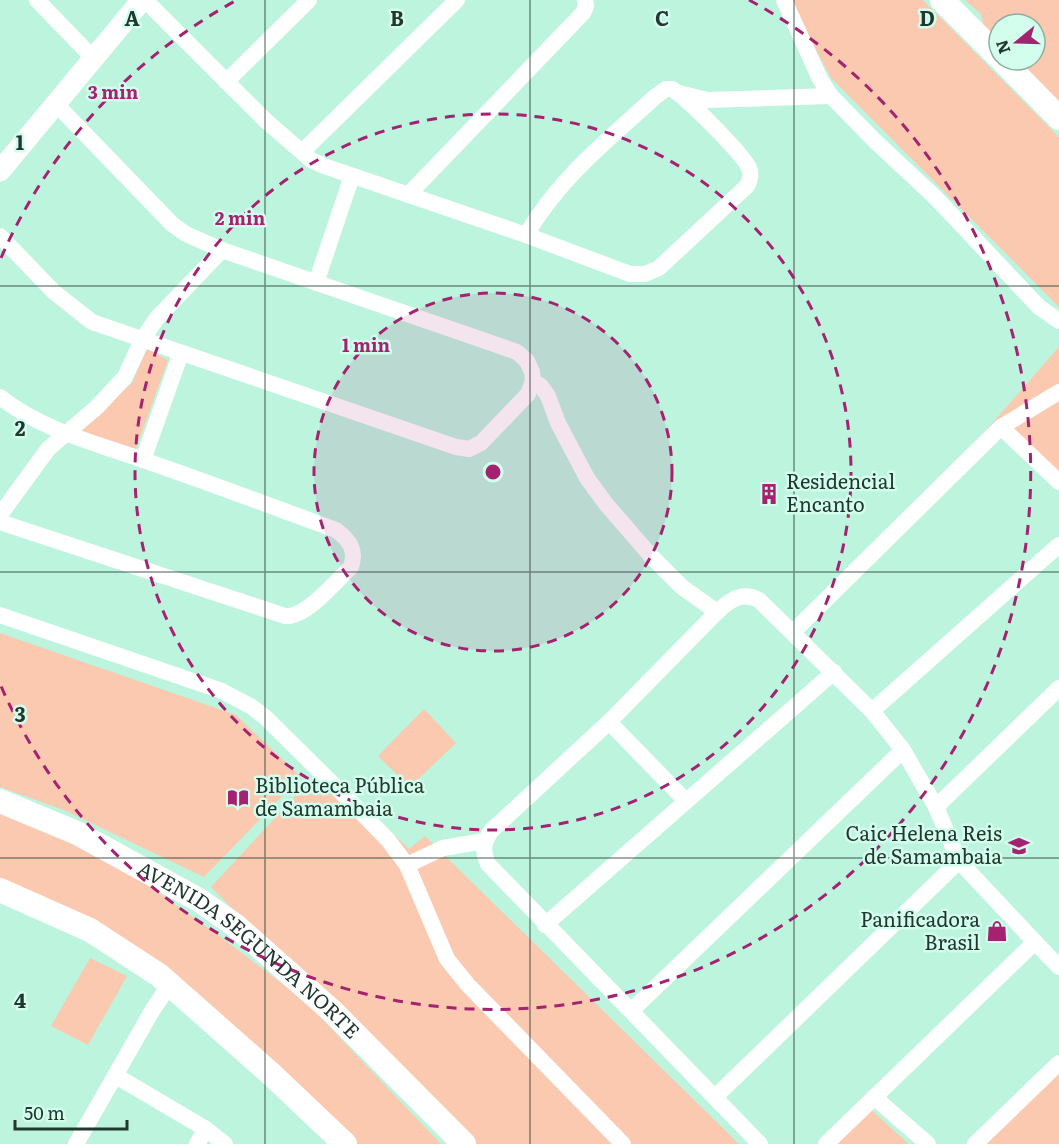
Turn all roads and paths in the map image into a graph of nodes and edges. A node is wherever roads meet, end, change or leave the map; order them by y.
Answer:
1 (37, 0) edge
2 (144, 0) edge
3 (309, 0) edge
4 (457, 0) edge
5 (585, 0) edge
6 (784, 0) edge
7 (942, 0) edge
8 (987, 46) edge
9 (94, 59) junction
10 (1013, 72) edge
11 (226, 82) junction
12 (679, 93) junction
13 (831, 96) junction
14 (56, 104) junction
15 (1059, 118) edge
16 (302, 152) junction
17 (3, 160) edge
18 (352, 176) junction
19 (408, 195) junction
20 (526, 235) junction
21 (0, 236) edge
22 (222, 250) junction
23 (316, 283) junction
24 (1059, 321) edge
25 (142, 340) junction
26 (181, 353) junction
27 (533, 381) junction
28 (1059, 392) edge
29 (0, 397) edge
30 (1001, 427) junction
31 (66, 434) junction
32 (143, 460) junction
33 (1059, 482) edge
34 (0, 515) edge
35 (0, 522) edge
36 (1059, 545) edge
37 (717, 612) junction
38 (0, 615) edge
39 (793, 632) junction
40 (834, 672) junction
41 (1059, 688) edge
42 (872, 711) junction
43 (609, 722) junction
44 (903, 750) junction
45 (0, 801) edge
46 (686, 801) junction
47 (936, 807) junction
48 (484, 841) junction
49 (959, 861) junction
50 (407, 865) junction
51 (0, 890) edge
52 (545, 925) junction
53 (1035, 942) junction
54 (1059, 967) edge
55 (170, 984) junction
56 (631, 1011) junction
57 (1059, 1063) edge
58 (116, 1076) junction
59 (715, 1097) junction
60 (874, 1097) junction
61 (201, 1137) edge
62 (76, 1144) edge
63 (225, 1144) edge
64 (345, 1144) edge
65 (464, 1144) edge
66 (623, 1144) edge
67 (760, 1144) edge
68 (826, 1144) edge
69 (928, 1144) edge
70 (975, 1144) edge

1 - 9 street
2 - 9 street
2 - 11 street
3 - 11 street
4 - 16 street
5 - 19 street
6 - 13 street
7 - 8 main road
9 - 14 street
10 - 15 main road
11 - 16 street
12 - 13 street
12 - 20 street
12 - 20 street
13 - 24 street
14 - 17 street
14 - 22 street
16 - 18 street
18 - 19 street
18 - 23 street
19 - 20 street
21 - 25 street
22 - 23 street
22 - 25 street
23 - 27 street
25 - 26 street
25 - 31 street
26 - 27 street
26 - 32 street
27 - 37 street
28 - 30 street
29 - 31 street
30 - 33 street
30 - 39 street
31 - 32 street
31 - 34 street
32 - 35 street
36 - 42 street
37 - 39 street
37 - 43 street
38 - 50 street
39 - 40 street
40 - 42 street
40 - 46 street
41 - 47 street
42 - 44 street
43 - 46 street
43 - 48 street
44 - 47 street
44 - 56 street
45 - 65 main road, AVENIDA SEGUNDA NORTE
46 - 52 street
47 - 49 street
48 - 50 street
48 - 52 street
49 - 53 street
49 - 59 street
50 - 66 street
51 - 55 main road
52 - 56 street
53 - 54 street
53 - 60 street
55 - 58 street
55 - 64 main road
56 - 59 street
57 - 70 street
58 - 61 street
58 - 62 street
59 - 67 street
60 - 68 street
60 - 69 street
61 - 63 street

